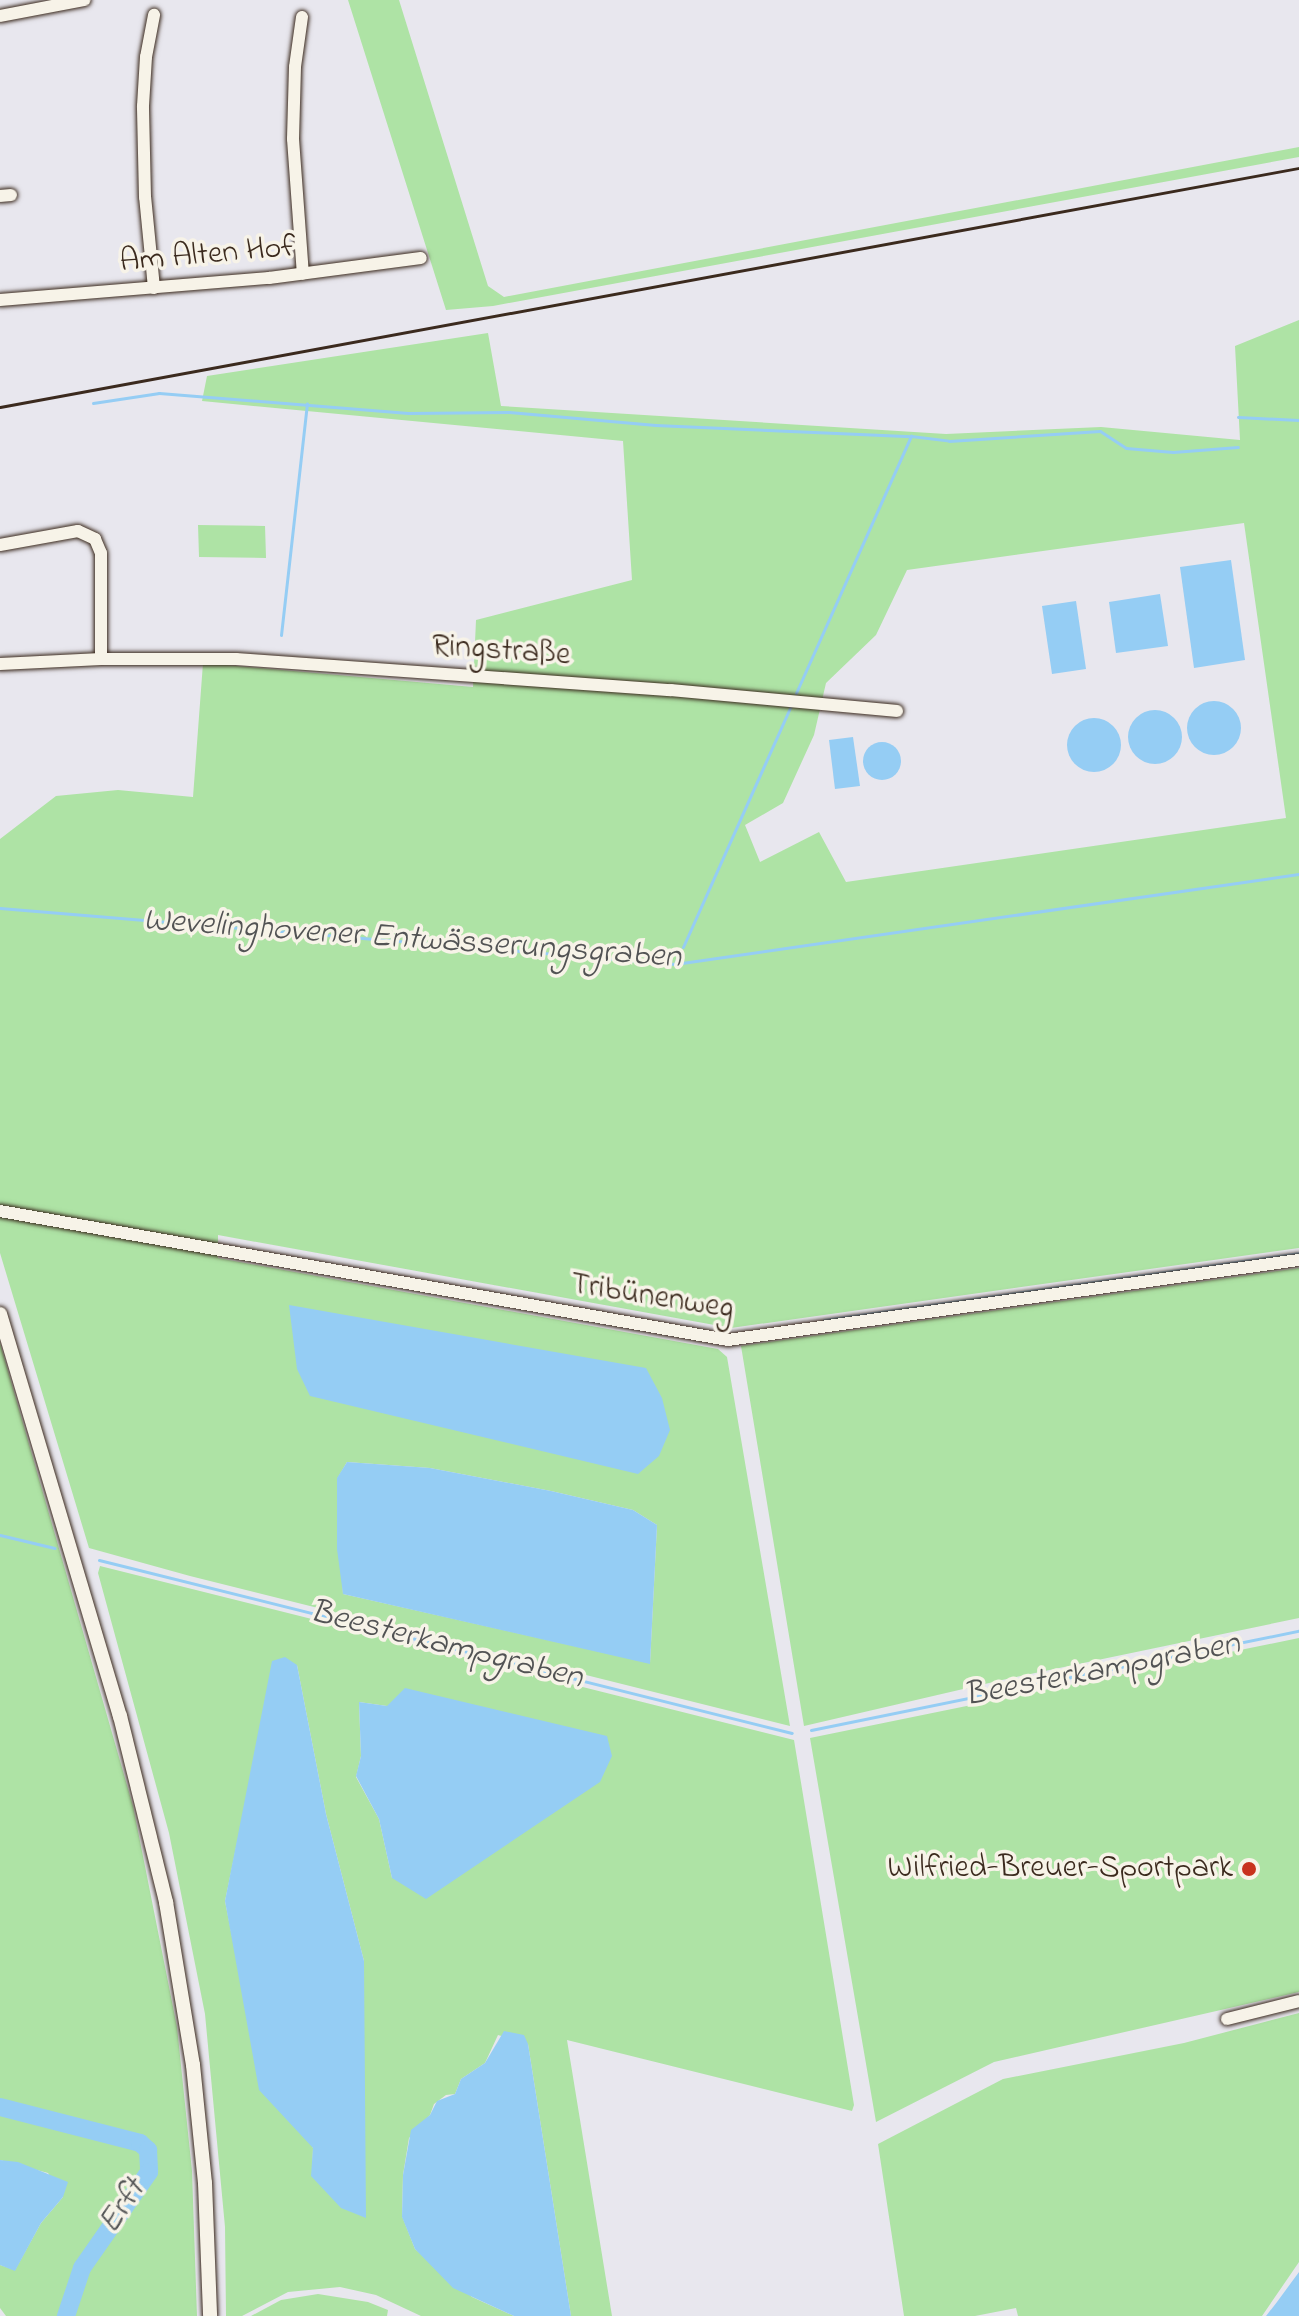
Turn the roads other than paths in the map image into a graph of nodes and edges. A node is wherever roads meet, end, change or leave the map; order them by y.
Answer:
1 (84, 0) edge
2 (154, 15) dead end
3 (0, 16) edge
4 (302, 17) dead end
5 (421, 258) dead end
6 (303, 274) junction
7 (154, 288) junction
8 (0, 300) edge
9 (0, 545) edge
10 (101, 659) junction
11 (0, 664) edge
12 (897, 711) dead end
13 (0, 1211) edge
14 (1299, 1260) edge
15 (0, 1314) edge
16 (1299, 2001) edge
17 (1227, 2019) dead end
18 (210, 2316) edge

1 - 3 street
2 - 7 street
4 - 6 street
5 - 6 street, Am Alten Hof
6 - 7 street, Am Alten Hof
7 - 8 street, Am Alten Hof
9 - 10 street
10 - 11 street, Ringstraße
10 - 12 street, Ringstraße
13 - 14 street, Tribünenweg
15 - 18 street
16 - 17 street

